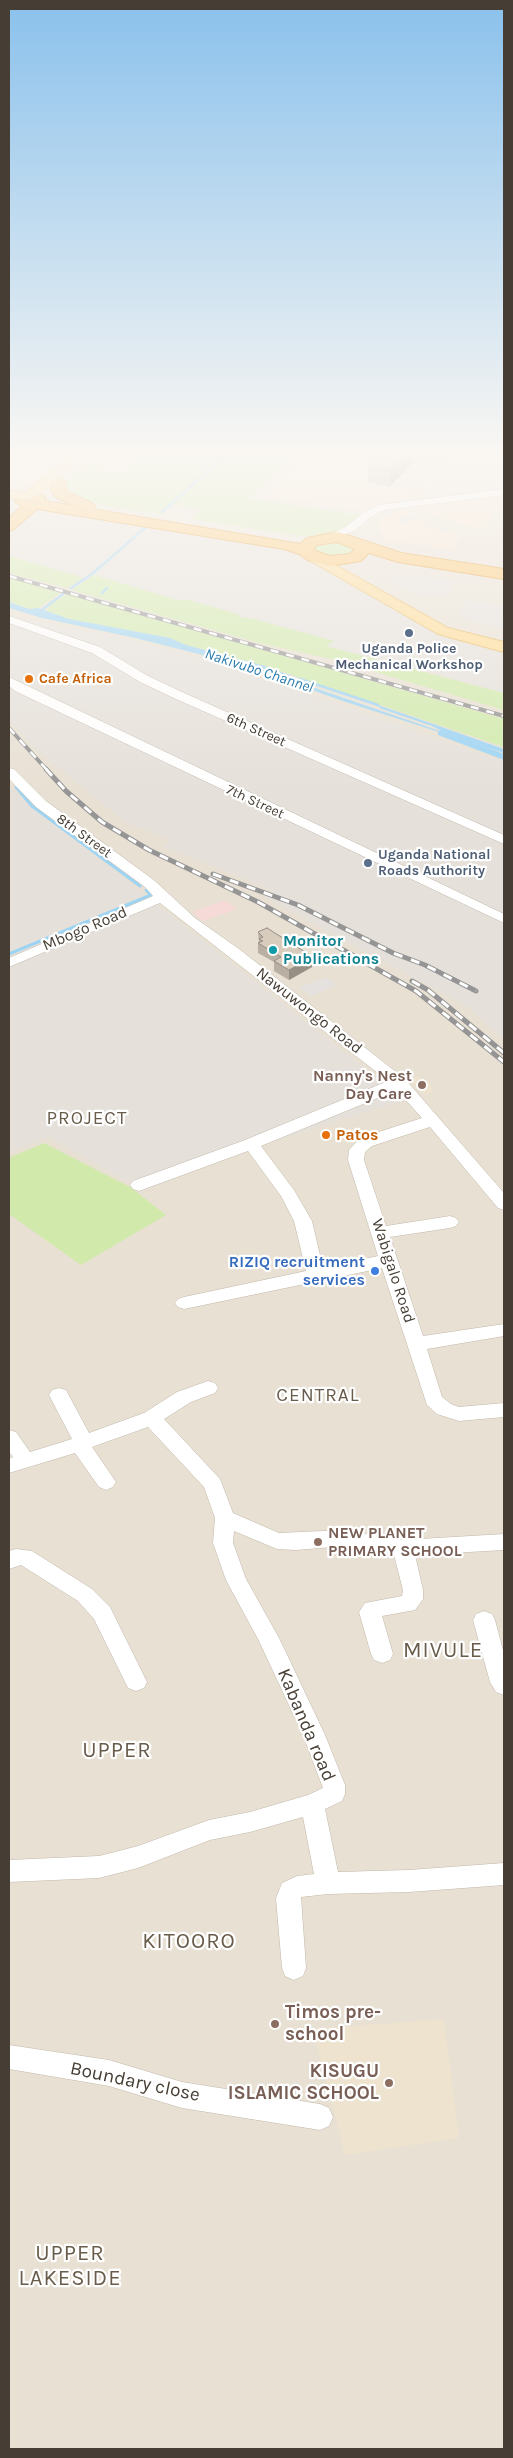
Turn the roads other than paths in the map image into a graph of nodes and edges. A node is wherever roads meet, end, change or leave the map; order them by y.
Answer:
1 (334, 565) edge
2 (345, 565) edge
3 (437, 565) edge
4 (443, 565) edge
5 (504, 574) edge
6 (504, 579) edge
7 (9, 619) edge
8 (455, 633) junction
9 (504, 647) edge
10 (9, 682) edge
11 (9, 772) edge
12 (504, 840) edge
13 (162, 897) junction
14 (504, 919) edge
15 (9, 963) edge
16 (399, 1082) junction
17 (433, 1120) junction
18 (251, 1144) junction
19 (139, 1186) dead end
20 (504, 1204) edge
21 (450, 1222) dead end
22 (381, 1233) junction
23 (390, 1260) junction
24 (316, 1275) junction
25 (184, 1303) dead end
26 (504, 1330) edge
27 (418, 1344) junction
28 (208, 1388) dead end
29 (59, 1395) dead end
30 (504, 1410) edge
31 (151, 1418) junction
32 (9, 1437) edge
33 (82, 1443) junction
34 (17, 1463) edge
35 (106, 1482) dead end
36 (225, 1518) junction
37 (504, 1542) edge
38 (403, 1548) junction
39 (9, 1561) edge
40 (484, 1620) dead end
41 (382, 1654) dead end
42 (136, 1682) dead end
43 (504, 1686) edge
44 (312, 1804) junction
45 (9, 1871) edge
46 (504, 1874) edge
47 (328, 1883) junction
48 (294, 1968) dead end
49 (9, 2058) edge
50 (320, 2117) dead end

1 - 8 main road
2 - 8 main road
3 - 6 highway
4 - 5 highway
7 - 12 street, 6th Street
8 - 9 main road
10 - 14 street, 7th Street
11 - 13 street, 8th Street
13 - 15 street, Mbogo Road
13 - 16 street, Nawuwongo Road
16 - 17 street, Nawuwongo Road
16 - 18 street
17 - 20 street, Nawuwongo Road
17 - 22 street, Wabigalo Road
18 - 19 street
18 - 24 street
21 - 22 street
22 - 23 street, Wabigalo Road
23 - 24 street
23 - 27 street, Wabigalo Road
24 - 25 street
26 - 27 street
27 - 30 street, Wabigalo Road
28 - 31 street
29 - 33 street
31 - 33 street
31 - 36 street, Kabanda road
32 - 34 street
33 - 34 street
33 - 35 street
36 - 38 street
36 - 44 street, Kabanda road
37 - 38 street
38 - 41 street
39 - 42 street
40 - 43 street
44 - 45 street, Kabanda road
44 - 47 street
46 - 47 street
47 - 48 street
49 - 50 street, Boundary close

